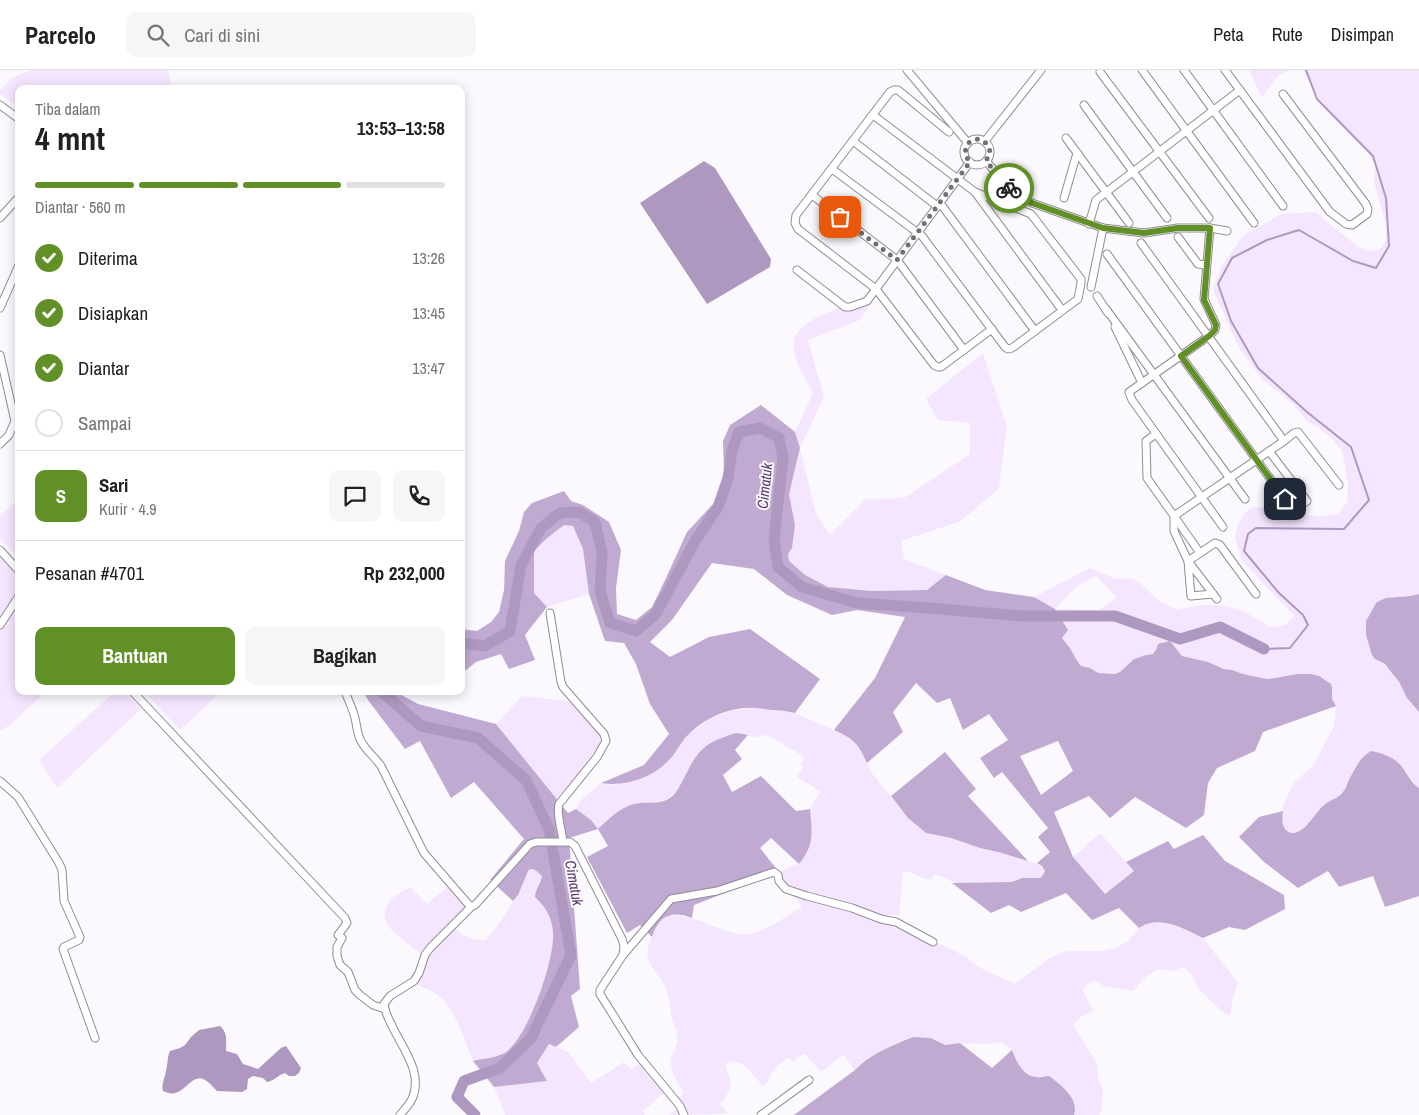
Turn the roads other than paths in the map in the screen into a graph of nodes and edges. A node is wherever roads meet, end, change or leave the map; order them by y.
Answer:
1 (907, 70) edge
2 (1041, 70) edge
3 (1142, 70) edge
4 (1184, 70) edge
5 (1226, 70) edge
6 (1232, 70) edge
7 (1100, 72) dead end
8 (1240, 90) junction
9 (1283, 94) dead end
10 (0, 105) edge
11 (1084, 105) dead end
12 (1214, 110) junction
13 (873, 115) junction
14 (15, 116) edge
15 (1186, 131) junction
16 (949, 132) dead end
17 (1066, 138) dead end
18 (853, 141) junction
19 (985, 141) junction
20 (968, 143) junction
21 (1159, 151) junction
22 (1077, 152) junction
23 (986, 161) junction
24 (970, 162) junction
25 (832, 169) junction
26 (1132, 171) junction
27 (958, 178) junction
28 (975, 192) junction
29 (1106, 192) junction
30 (812, 195) junction
31 (1064, 198) dead end
32 (15, 201) edge
33 (938, 204) junction
34 (1283, 206) dead end
35 (0, 218) edge
36 (1166, 218) dead end
37 (1209, 218) dead end
38 (1129, 223) dead end
39 (1254, 223) dead end
40 (1089, 224) junction
41 (1103, 228) junction
42 (1210, 228) junction
43 (1228, 231) dead end
44 (917, 233) junction
45 (1178, 237) dead end
46 (1141, 243) dead end
47 (1107, 254) dead end
48 (897, 260) junction
49 (1206, 265) junction
50 (797, 270) dead end
51 (15, 274) edge
52 (1091, 287) dead end
53 (876, 288) junction
54 (1097, 296) dead end
55 (0, 308) edge
56 (1106, 309) junction
57 (1062, 310) junction
58 (992, 329) junction
59 (1035, 331) junction
60 (1209, 336) junction
61 (964, 350) junction
62 (0, 355) edge
63 (1181, 356) junction
64 (1154, 375) junction
65 (1142, 383) junction
66 (1156, 434) junction
67 (1284, 441) junction
68 (0, 444) edge
69 (1270, 451) junction
70 (1256, 460) junction
71 (1229, 478) junction
72 (1339, 485) dead end
73 (1202, 497) junction
74 (1244, 499) dead end
75 (1174, 516) junction
76 (1223, 527) dead end
77 (0, 550) edge
78 (1200, 553) junction
79 (1188, 561) junction
80 (15, 567) edge
81 (1256, 594) dead end
82 (15, 602) edge
83 (550, 613) dead end
84 (0, 625) edge
85 (136, 695) edge
86 (346, 695) edge
87 (1, 784) edge
88 (562, 842) junction
89 (472, 906) junction
90 (933, 942) dead end
91 (623, 956) junction
92 (385, 1009) junction
93 (95, 1038) dead end
94 (809, 1080) dead end
95 (400, 1115) edge
96 (684, 1115) edge
97 (762, 1115) edge

1 - 20 street
2 - 19 street
3 - 15 street
4 - 12 street
5 - 8 street
6 - 8 street
7 - 21 street
8 - 9 street
8 - 12 street
10 - 14 street
11 - 26 street
12 - 15 street
12 - 34 street
13 - 16 street
13 - 18 street
13 - 27 street
15 - 21 street
15 - 39 street
17 - 22 street
18 - 25 street
18 - 33 street
19 - 20 street
19 - 23 street
20 - 24 street
21 - 26 street
21 - 37 street
22 - 29 street
22 - 31 street
23 - 24 street
23 - 40 street
24 - 27 street
25 - 30 street
25 - 44 street
26 - 29 street
26 - 36 street
27 - 28 street
27 - 33 street
28 - 57 street
28 - 57 street
29 - 38 street
29 - 40 street
30 - 48 street
30 - 53 street
32 - 35 street
33 - 44 street
33 - 59 street
40 - 41 street
41 - 42 street
41 - 52 street
42 - 43 street
42 - 49 street
44 - 48 street
44 - 58 street
45 - 49 street
46 - 60 street
47 - 63 street
48 - 53 street
48 - 61 street
49 - 60 street
50 - 53 street
51 - 55 street
53 - 61 street
54 - 56 street
56 - 64 street
56 - 65 street
57 - 59 street
58 - 59 street
58 - 61 street
60 - 63 street
60 - 67 street
62 - 68 street
63 - 64 street
63 - 70 street
64 - 65 street
64 - 71 street
65 - 66 street
66 - 73 street
66 - 75 street
67 - 69 street
67 - 72 street
69 - 70 street
69 - 70 street
70 - 71 street
71 - 73 street
71 - 74 street
73 - 75 street
73 - 76 street
75 - 78 street
75 - 79 street
77 - 80 street
78 - 79 street
78 - 81 street
79 - 79 street
82 - 84 street
83 - 88 street
85 - 92 street
86 - 89 street
87 - 93 street
88 - 89 street
88 - 91 street
89 - 92 street
90 - 91 street
91 - 96 street
92 - 95 street
94 - 97 street

